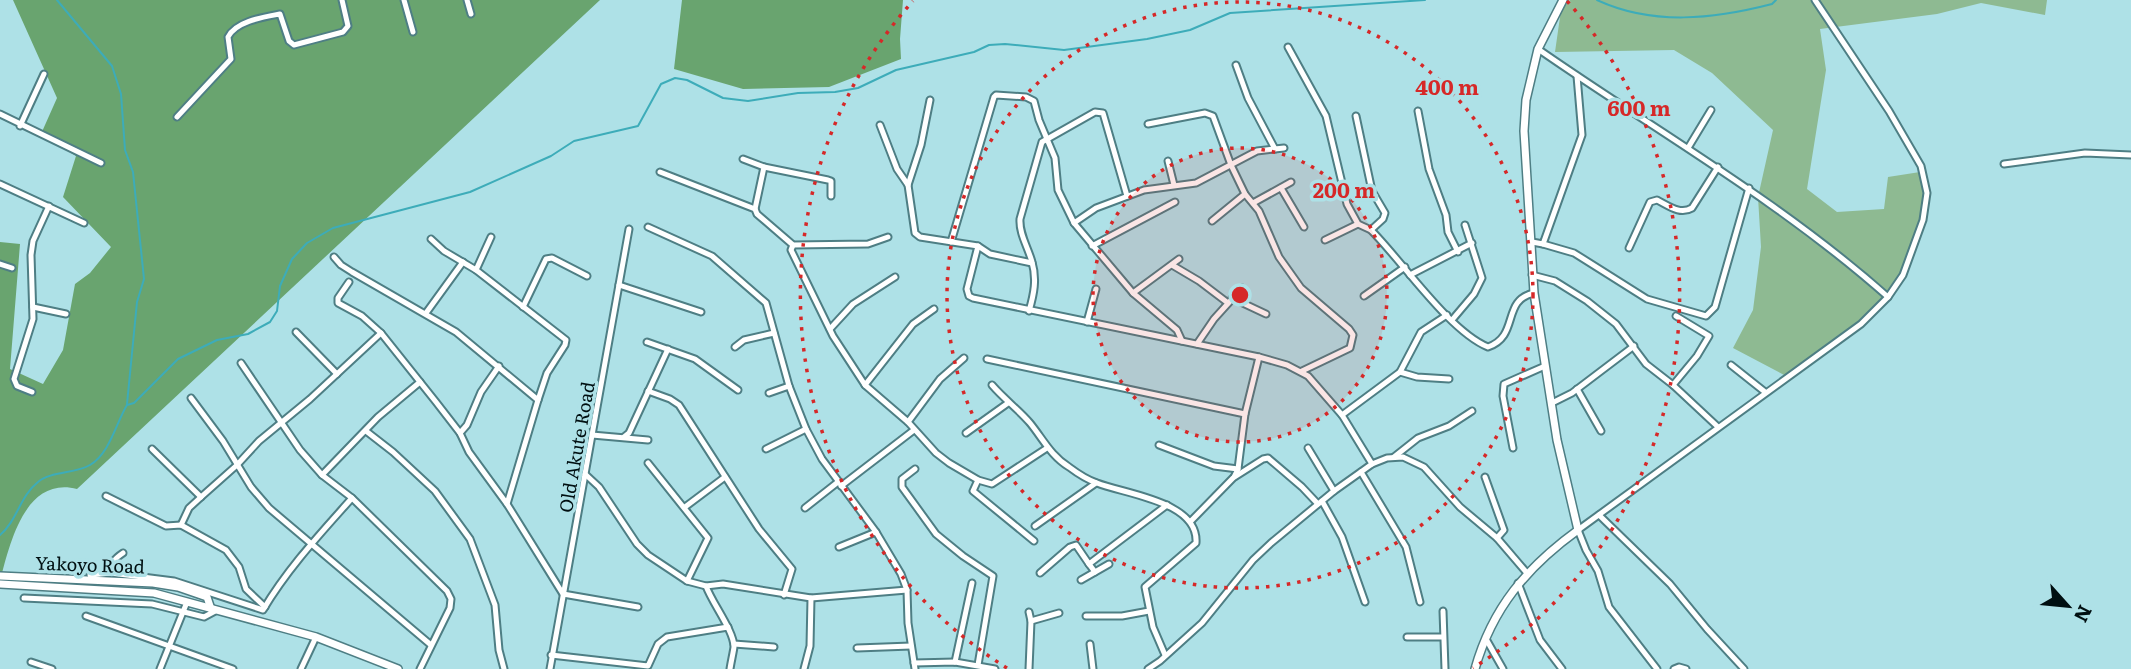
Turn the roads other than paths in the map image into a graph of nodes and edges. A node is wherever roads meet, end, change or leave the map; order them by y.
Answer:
1 (342, 0) edge
2 (404, 0) edge
3 (467, 0) edge
4 (1563, 0) edge
5 (1815, 0) edge
6 (471, 14) dead end
7 (413, 32) dead end
8 (1288, 47) dead end
9 (1538, 49) junction
10 (1236, 65) dead end
11 (44, 74) dead end
12 (1577, 76) junction
13 (930, 100) dead end
14 (1711, 110) dead end
15 (1418, 111) dead end
16 (0, 114) edge
17 (1356, 116) dead end
18 (177, 117) dead end
19 (1148, 124) dead end
20 (880, 125) dead end
21 (20, 126) junction
22 (1048, 140) junction
23 (1284, 148) dead end
24 (1688, 148) junction
25 (1275, 149) junction
26 (2131, 155) edge
27 (743, 159) dead end
28 (1168, 161) dead end
29 (101, 163) dead end
30 (2004, 164) dead end
31 (1231, 166) junction
32 (764, 167) junction
33 (1718, 167) junction
34 (660, 172) dead end
35 (1291, 182) dead end
36 (0, 184) edge
37 (908, 185) junction
38 (1174, 185) junction
39 (1281, 188) junction
40 (1749, 188) junction
41 (1245, 194) junction
42 (831, 196) dead end
43 (1128, 196) junction
44 (1175, 202) dead end
45 (1253, 203) junction
46 (49, 206) junction
47 (755, 209) junction
48 (1212, 220) dead end
49 (84, 223) dead end
50 (1074, 223) junction
51 (1358, 224) junction
52 (1465, 225) dead end
53 (648, 227) dead end
54 (1304, 227) dead end
55 (629, 229) dead end
56 (1371, 230) junction
57 (491, 237) dead end
58 (888, 237) dead end
59 (431, 239) dead end
60 (1325, 240) dead end
61 (951, 242) junction
62 (1532, 242) junction
63 (1472, 243) junction
64 (1543, 244) junction
65 (793, 246) junction
66 (978, 246) junction
67 (1092, 246) junction
68 (1629, 248) dead end
69 (1458, 252) junction
70 (334, 257) dead end
71 (1178, 259) dead end
72 (463, 262) junction
73 (1032, 263) junction
74 (0, 264) edge
75 (1172, 265) junction
76 (1405, 267) junction
77 (12, 268) dead end
78 (476, 270) junction
79 (1410, 275) junction
80 (1532, 275) junction
81 (587, 276) dead end
82 (895, 278) dead end
83 (349, 282) dead end
84 (618, 285) junction
85 (1242, 288) dead end
86 (1096, 289) dead end
87 (1133, 293) junction
88 (1534, 293) junction
89 (1364, 296) dead end
90 (1888, 297) junction
91 (1230, 301) junction
92 (33, 307) junction
93 (523, 307) junction
94 (934, 309) dead end
95 (1029, 311) junction
96 (701, 312) dead end
97 (426, 313) junction
98 (66, 314) dead end
99 (1266, 314) dead end
100 (1447, 315) junction
101 (1676, 316) dead end
102 (1452, 320) junction
103 (1087, 322) junction
104 (830, 329) junction
105 (296, 332) dead end
106 (381, 332) junction
107 (774, 333) junction
108 (1182, 341) junction
109 (647, 342) dead end
110 (1197, 344) junction
111 (1634, 346) junction
112 (735, 347) dead end
113 (668, 349) junction
114 (1259, 357) junction
115 (964, 358) dead end
116 (987, 359) dead end
117 (241, 363) dead end
118 (1731, 365) dead end
119 (499, 366) junction
120 (1545, 366) junction
121 (1303, 371) junction
122 (1400, 372) junction
123 (337, 374) junction
124 (1449, 379) dead end
125 (421, 382) junction
126 (866, 385) junction
127 (992, 385) dead end
128 (1673, 385) junction
129 (789, 386) junction
130 (1577, 389) junction
131 (738, 390) dead end
132 (648, 391) junction
133 (32, 392) dead end
134 (1765, 392) junction
135 (769, 393) dead end
136 (191, 398) dead end
137 (538, 400) junction
138 (1008, 403) junction
139 (1552, 403) junction
140 (1472, 411) dead end
141 (1245, 414) junction
142 (1342, 415) junction
143 (908, 422) junction
144 (282, 424) junction
145 (1718, 427) junction
146 (806, 429) junction
147 (914, 430) junction
148 (366, 431) junction
149 (1601, 431) dead end
150 (460, 433) junction
151 (966, 433) dead end
152 (592, 435) junction
153 (625, 437) junction
154 (648, 440) dead end
155 (1159, 445) dead end
156 (1513, 447) dead end
157 (1046, 448) junction
158 (152, 449) dead end
159 (766, 449) dead end
160 (1308, 449) dead end
161 (1394, 457) junction
162 (648, 463) dead end
163 (1372, 464) junction
164 (237, 466) junction
165 (1238, 469) junction
166 (915, 470) dead end
167 (1361, 472) junction
168 (585, 474) junction
169 (322, 475) junction
170 (725, 477) junction
171 (1485, 477) dead end
172 (1233, 478) junction
173 (978, 480) junction
174 (1096, 483) junction
175 (839, 484) junction
176 (1334, 491) junction
177 (106, 496) dead end
178 (201, 497) junction
179 (352, 498) junction
180 (1320, 502) junction
181 (507, 504) junction
182 (1167, 505) junction
183 (685, 508) junction
184 (805, 508) dead end
185 (1599, 514) junction
186 (1190, 522) junction
187 (181, 525) junction
188 (1035, 526) dead end
189 (1578, 530) junction
190 (876, 532) junction
191 (1497, 538) junction
192 (1034, 541) dead end
193 (311, 542) junction
194 (839, 547) dead end
195 (122, 553) dead end
196 (1089, 564) junction
197 (1110, 564) dead end
198 (1095, 572) junction
199 (111, 573) junction
200 (1040, 573) dead end
201 (1527, 573) junction
202 (90, 575) dead end
203 (0, 576) edge
204 (1081, 580) dead end
205 (687, 581) junction
206 (972, 583) dead end
207 (1518, 583) junction
208 (0, 584) edge
209 (706, 586) junction
210 (907, 590) junction
211 (563, 594) junction
212 (784, 594) junction
213 (24, 598) dead end
214 (811, 598) junction
215 (1365, 602) dead end
216 (1420, 602) dead end
217 (185, 606) junction
218 (265, 607) junction
219 (638, 607) dead end
220 (214, 610) junction
221 (1149, 611) junction
222 (1443, 611) dead end
223 (1029, 612) dead end
224 (1059, 613) dead end
225 (1086, 616) dead end
226 (86, 617) dead end
227 (1031, 621) junction
228 (728, 628) junction
229 (316, 637) junction
230 (1406, 637) dead end
231 (1443, 637) junction
232 (1486, 639) junction
233 (734, 644) junction
234 (431, 645) junction
235 (1090, 645) dead end
236 (911, 646) junction
237 (169, 647) junction
238 (774, 647) dead end
239 (857, 648) dead end
240 (551, 655) junction
241 (1162, 658) junction
242 (31, 662) dead end
243 (954, 662) junction
244 (978, 665) junction
245 (915, 666) edge
246 (52, 669) edge
247 (160, 669) edge
248 (233, 669) edge
249 (301, 669) edge
250 (398, 669) edge
251 (420, 669) edge
252 (504, 669) edge
253 (550, 669) edge
254 (730, 669) edge
255 (803, 669) edge
256 (995, 669) edge
257 (1029, 669) edge
258 (1093, 669) edge
259 (1148, 669) edge
260 (1166, 669) edge
261 (1445, 669) edge
262 (1475, 669) edge
263 (1503, 669) edge
264 (1562, 669) edge
265 (1657, 669) edge
266 (1674, 669) edge
267 (1686, 669) edge
268 (1744, 669) edge

1 - 18 street
2 - 7 street
3 - 6 street
4 - 9 main road
5 - 90 street
8 - 51 street
9 - 12 street
9 - 62 main road
10 - 25 street
11 - 21 street
12 - 24 street
12 - 64 street
13 - 37 street
14 - 24 street
15 - 69 street
16 - 21 street
17 - 56 street
19 - 31 street
20 - 37 street
21 - 29 street
22 - 43 street
22 - 50 street
22 - 61 street
22 - 73 street
23 - 25 street
24 - 33 street
25 - 31 street
26 - 30 street
27 - 32 street
28 - 38 street
31 - 38 street
31 - 41 street
32 - 42 street
32 - 47 street
33 - 40 street
33 - 68 street
34 - 47 street
35 - 39 street
36 - 46 street
37 - 61 street
38 - 43 street
39 - 45 street
39 - 54 street
40 - 64 street
40 - 90 street
41 - 45 street
41 - 48 street
43 - 50 street
44 - 67 street
45 - 121 street
46 - 49 street
46 - 92 street
47 - 65 street
50 - 67 street
51 - 56 street
51 - 60 street
52 - 63 street
53 - 107 street
55 - 84 street, Old Akute Road
56 - 76 street
57 - 78 street
58 - 65 street
59 - 72 street
61 - 66 street
62 - 64 street
62 - 80 main road
63 - 69 street
63 - 102 street
65 - 104 street
66 - 73 street
66 - 95 street
67 - 87 street
69 - 79 street
70 - 97 street
71 - 75 street
72 - 78 street
72 - 97 street
73 - 95 street
74 - 77 street
75 - 87 street
75 - 91 street
76 - 79 street
76 - 89 street
78 - 93 street
79 - 100 street
80 - 88 main road
80 - 111 street
81 - 93 street
82 - 104 street
83 - 106 street
84 - 96 street
84 - 152 street, Old Akute Road
85 - 91 street
86 - 103 street
87 - 108 street
88 - 102 street
88 - 120 main road
90 - 134 street
91 - 99 street
91 - 110 street
92 - 98 street
92 - 133 street
93 - 137 street
94 - 126 street
95 - 103 street
97 - 119 street
100 - 102 street
100 - 122 street
101 - 128 street
103 - 108 street
104 - 126 street
105 - 123 street
106 - 123 street
106 - 125 street
107 - 112 street
107 - 129 street
108 - 110 street
109 - 113 street
110 - 114 street
111 - 128 street
111 - 130 street
113 - 131 street
113 - 132 street
114 - 121 street
114 - 141 street
115 - 143 street
116 - 141 street
117 - 144 street
118 - 134 street
119 - 137 street
119 - 150 street
120 - 139 main road
120 - 156 street
121 - 142 street
122 - 124 street
122 - 142 street
123 - 144 street
125 - 148 street
125 - 150 street
126 - 143 street
127 - 138 street
128 - 145 street
129 - 135 street
129 - 146 street
130 - 139 street
130 - 149 street
132 - 153 street
132 - 170 street
134 - 145 street
136 - 164 street
137 - 181 street
138 - 151 street
138 - 157 street
139 - 189 main road
140 - 161 street
141 - 165 street
142 - 163 street
143 - 147 street
144 - 164 street
144 - 169 street
145 - 185 street
146 - 159 street
146 - 175 street
147 - 173 street
147 - 175 street
148 - 169 street
148 - 252 street
150 - 181 street
152 - 153 street
152 - 168 street, Old Akute Road
153 - 154 street
155 - 165 street
157 - 173 street
157 - 174 street
158 - 178 street
160 - 176 street
161 - 163 street
161 - 191 street
162 - 183 street
163 - 167 street
164 - 178 street
164 - 193 street
165 - 172 street
166 - 244 street
167 - 176 street
167 - 216 street
168 - 205 street
168 - 211 street, Old Akute Road
169 - 179 street
170 - 183 street
170 - 212 street
171 - 191 street
172 - 180 street
172 - 186 street
173 - 192 street
174 - 182 street
174 - 188 street
175 - 184 street
175 - 190 street
176 - 180 street
177 - 187 street
178 - 187 street
179 - 193 street
179 - 234 street
180 - 215 street
180 - 241 street
181 - 211 street
182 - 186 street
182 - 196 street
183 - 205 street
185 - 189 street
185 - 268 street
186 - 221 street
187 - 218 street
189 - 201 main road
189 - 265 street
190 - 194 street
190 - 210 street
191 - 201 street
193 - 218 street
193 - 234 street
195 - 199 street
196 - 198 street
196 - 200 street
197 - 198 street
198 - 204 street
199 - 202 street
199 - 218 street
201 - 207 main road
203 - 220 main road, Yakoyo Road
205 - 209 street
206 - 243 street
207 - 232 main road
207 - 264 street
208 - 217 main road
209 - 212 street
209 - 228 street
210 - 214 street
210 - 236 street
211 - 219 street
211 - 240 street, Old Akute Road
212 - 214 street
213 - 217 street
214 - 255 street
217 - 220 main road
217 - 237 street
220 - 229 main road
221 - 225 street
221 - 241 street
222 - 231 street
223 - 227 street
224 - 227 street
226 - 237 street
227 - 257 street
228 - 233 street
228 - 240 street
229 - 249 street
229 - 250 main road
230 - 231 street
231 - 261 street
232 - 262 main road
232 - 263 street
233 - 238 street
233 - 254 street
234 - 251 street
235 - 258 street
236 - 239 street
236 - 245 street
237 - 247 street
237 - 248 street
240 - 253 street, Old Akute Road
241 - 259 street
241 - 260 street
242 - 246 street
243 - 244 street
243 - 245 street
244 - 256 street
266 - 267 street

